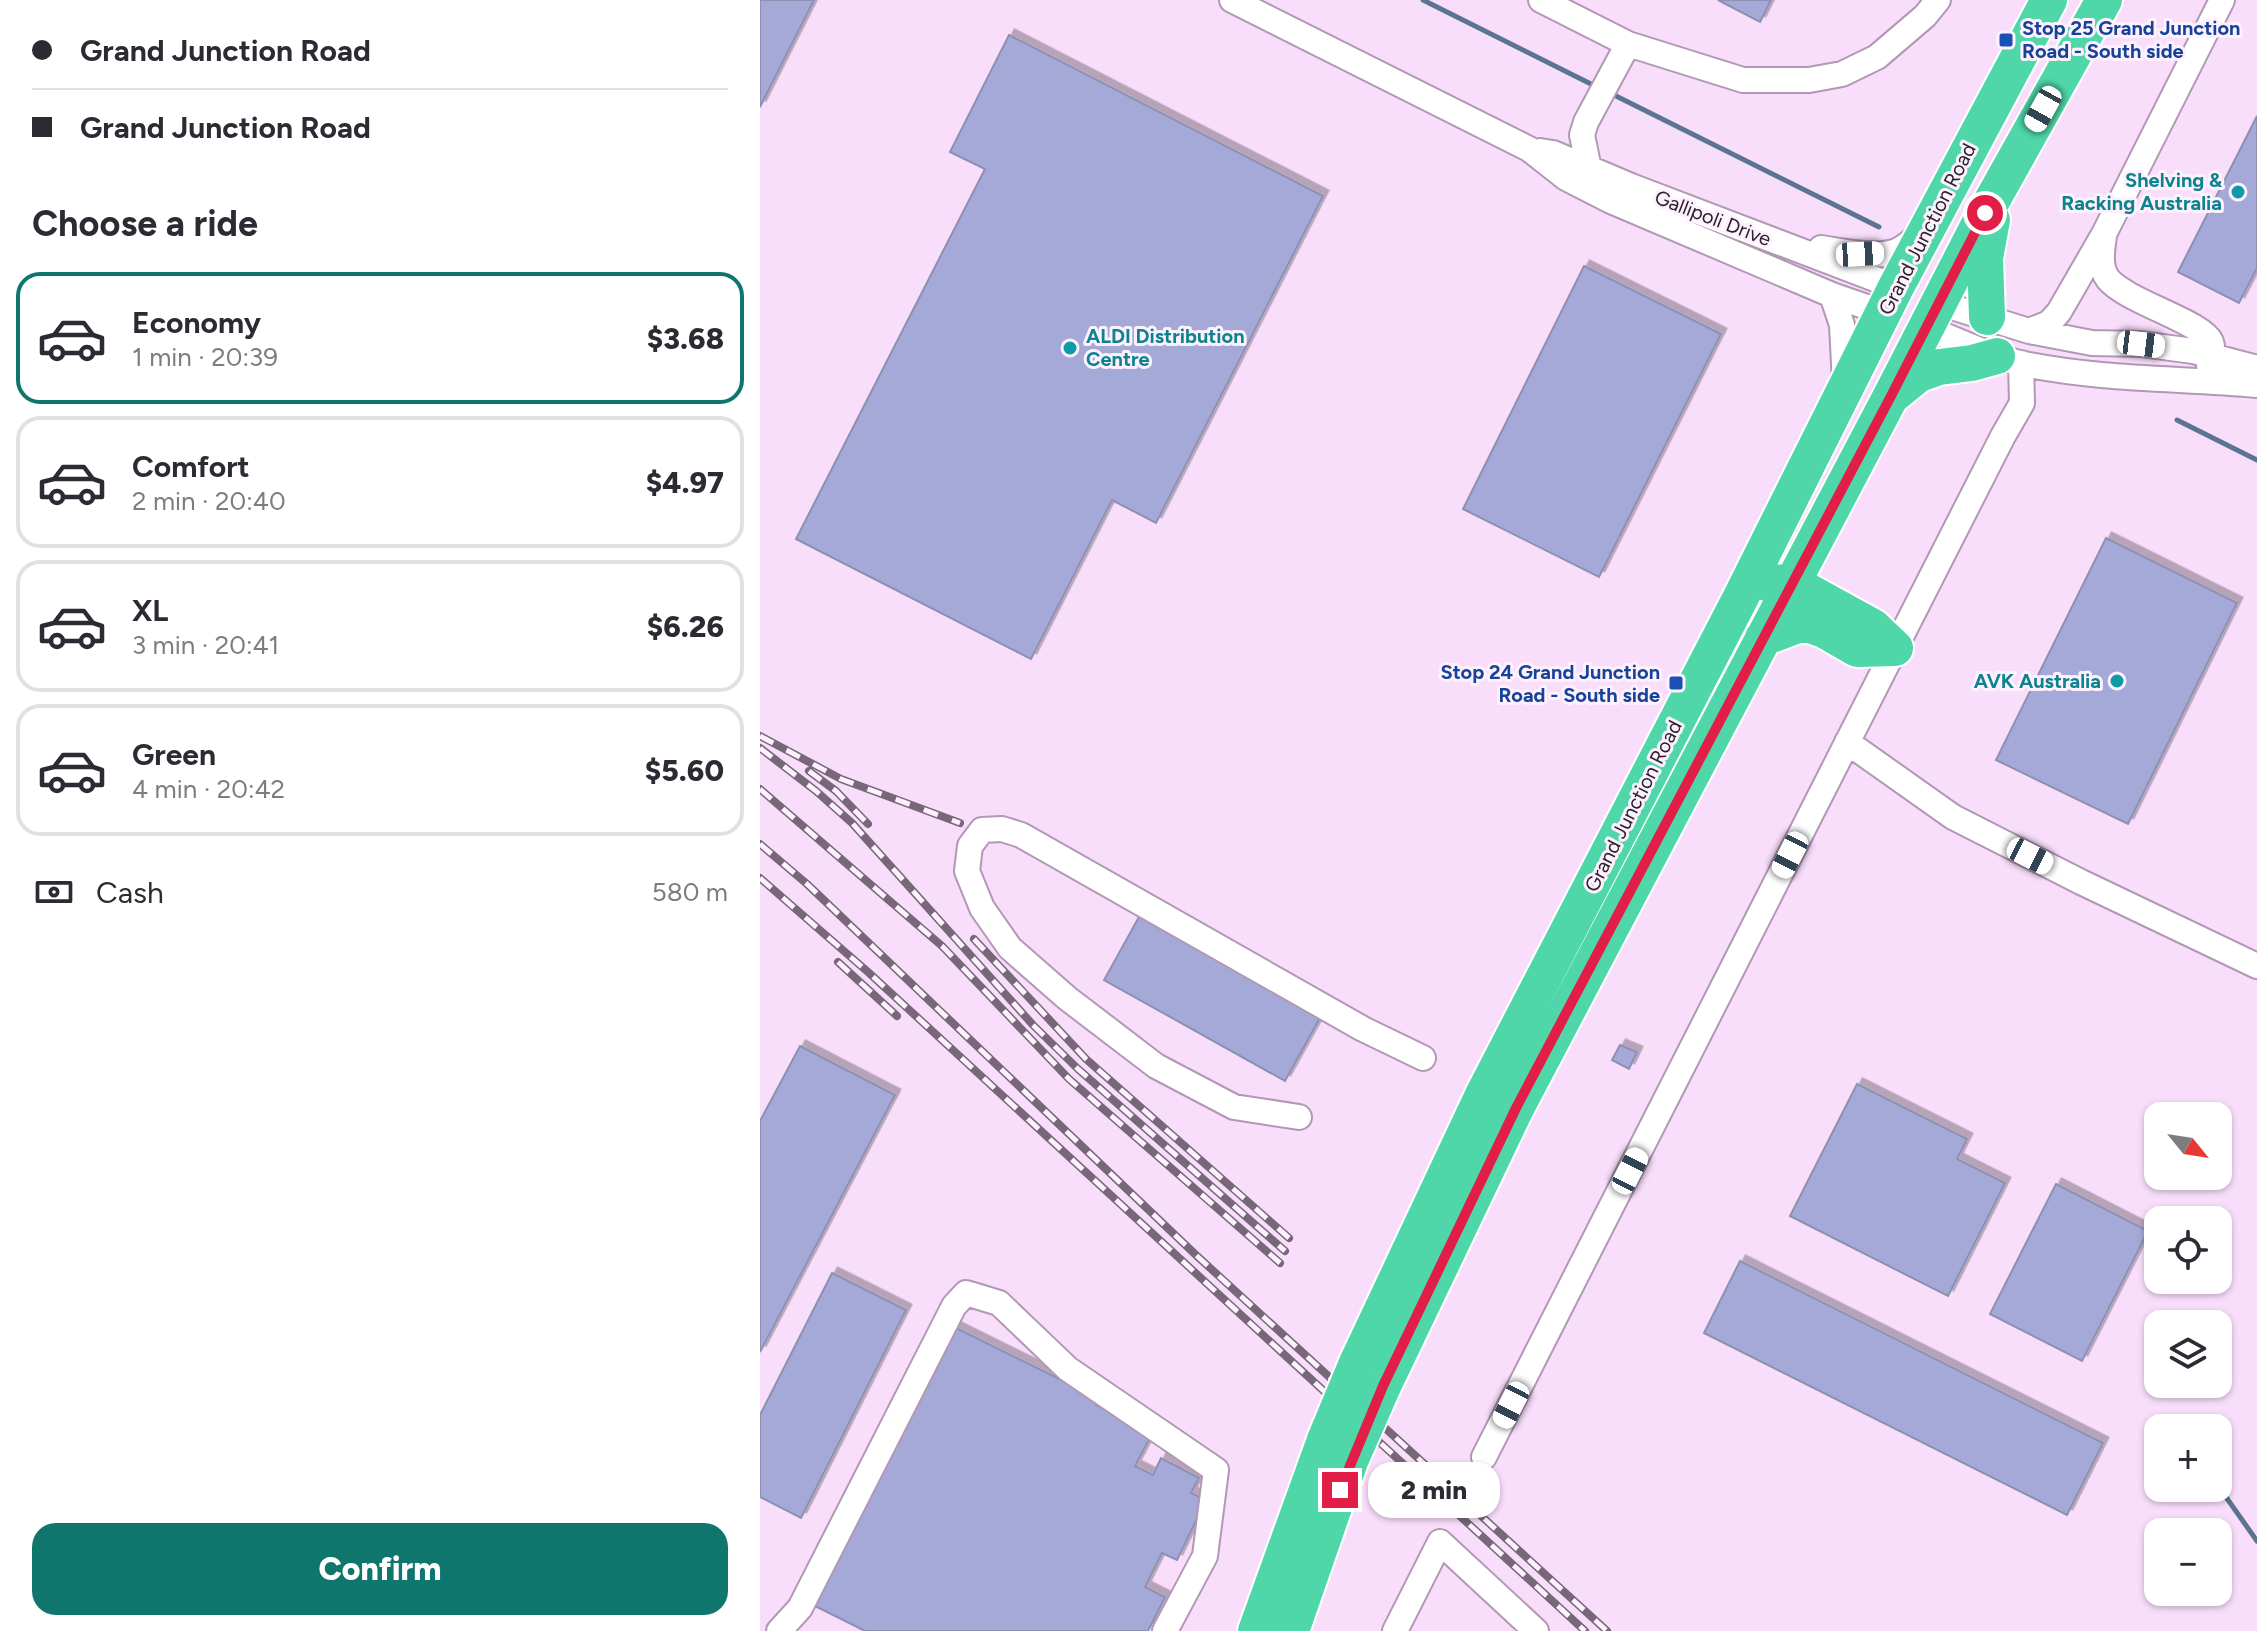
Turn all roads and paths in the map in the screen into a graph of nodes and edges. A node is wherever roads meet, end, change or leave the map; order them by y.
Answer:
1 (1232, 0) edge
2 (1541, 0) edge
3 (1938, 0) edge
4 (2049, 0) edge
5 (2104, 0) edge
6 (2222, 0) edge
7 (1628, 44) junction
8 (1529, 149) junction
9 (1589, 169) junction
10 (1997, 191) junction
11 (1928, 226) junction
12 (2104, 234) junction
13 (1767, 239) junction
14 (1832, 295) junction
15 (1890, 300) junction
16 (1932, 316) junction
17 (1987, 317) junction
18 (2029, 331) junction
19 (2212, 355) junction
20 (2009, 360) junction
21 (2257, 368) edge
22 (2197, 380) junction
23 (2257, 385) edge
24 (1846, 387) junction
25 (1891, 396) junction
26 (1791, 582) junction
27 (1741, 597) junction
28 (1763, 638) junction
29 (1895, 648) junction
30 (1847, 742) junction
31 (2257, 966) edge
32 (1423, 1058) dead end
33 (1299, 1117) dead end
34 (1370, 1374) junction
35 (1338, 1451) junction
36 (1484, 1457) dead end
37 (779, 1631) edge
38 (1165, 1631) edge
39 (1256, 1631) edge
40 (1291, 1631) edge
41 (1395, 1631) edge
42 (1536, 1631) edge

1 - 8 street, Gallipoli Drive
2 - 7 street
3 - 7 street
4 - 11 highway, Grand Junction Road
5 - 10 highway, Grand Junction Road
6 - 12 street
7 - 9 street
8 - 9 street, Gallipoli Drive
8 - 14 street, Gallipoli Drive
9 - 13 street, Gallipoli Drive
10 - 16 highway, Grand Junction Road
10 - 17 highway
11 - 13 street
11 - 15 highway, Grand Junction Road
12 - 18 street
12 - 19 street
13 - 15 street, Gallipoli Drive
14 - 15 street, Gallipoli Drive
14 - 24 street
15 - 16 highway
15 - 24 highway, Grand Junction Road
16 - 17 street
16 - 20 street
16 - 25 highway, Grand Junction Road
17 - 18 street
18 - 19 street
19 - 21 street
19 - 22 street
20 - 22 street
20 - 25 highway
20 - 29 street
22 - 23 street
24 - 27 highway, Grand Junction Road
25 - 26 highway, Grand Junction Road
26 - 27 highway
26 - 28 highway, Grand Junction Road
26 - 29 highway
27 - 34 highway, Grand Junction Road
28 - 29 highway
28 - 34 highway, Grand Junction Road
29 - 30 street
30 - 31 street
30 - 36 street
32 - 33 street
34 - 35 highway, Grand Junction Road, bridge
35 - 39 highway, Grand Junction Road
35 - 40 highway, Grand Junction Road
37 - 38 street
41 - 42 street

